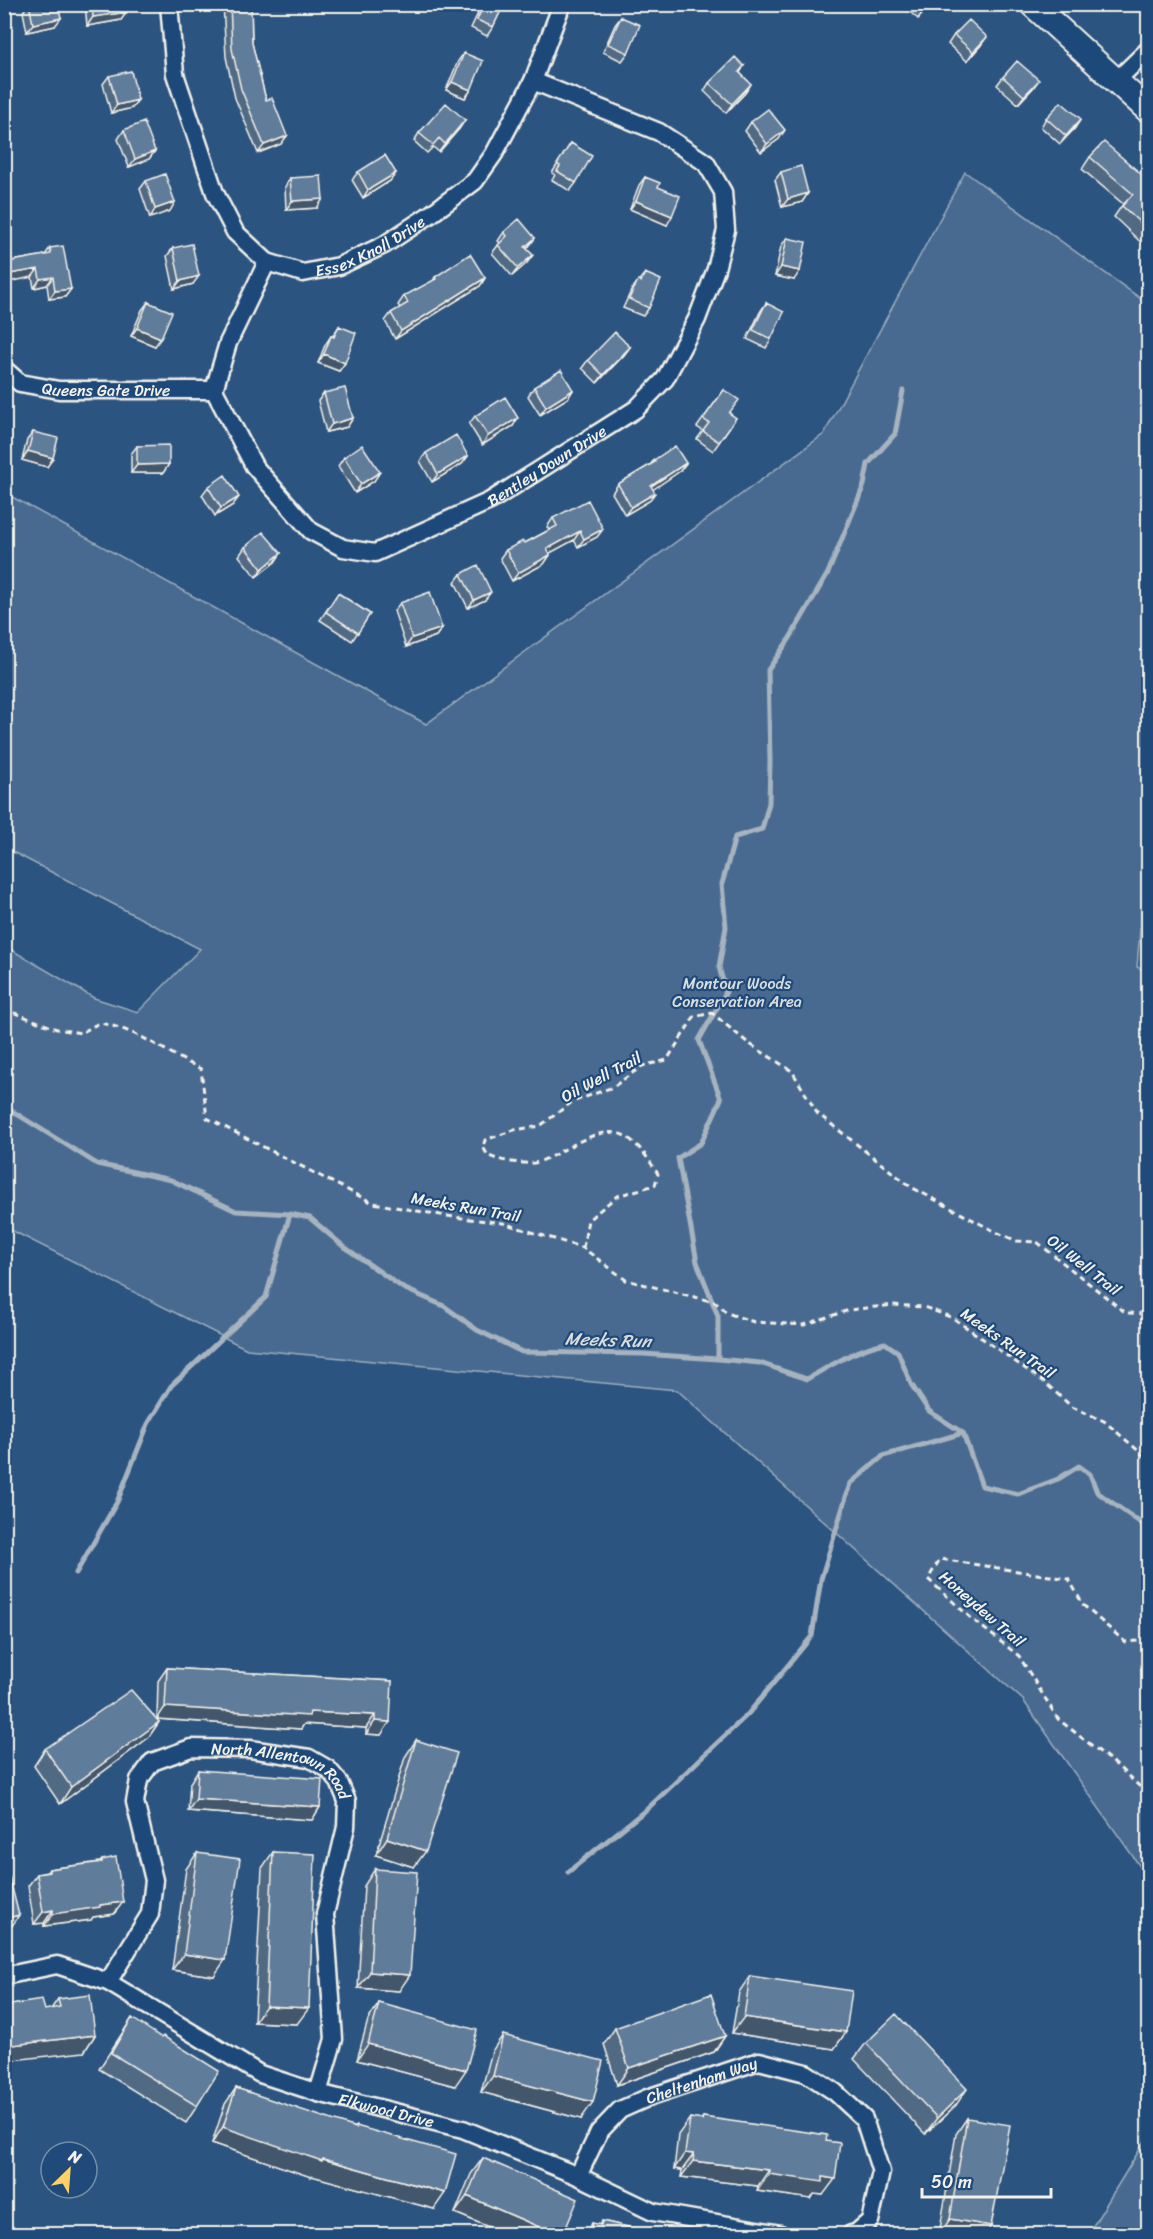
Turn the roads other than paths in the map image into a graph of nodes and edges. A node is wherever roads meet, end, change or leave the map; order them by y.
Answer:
1 (169, 4) edge
2 (562, 4) edge
3 (1032, 4) edge
4 (1149, 50) edge
5 (533, 81) junction
6 (1116, 81) junction
7 (1149, 110) edge
8 (267, 262) junction
9 (4, 369) edge
10 (214, 390) junction
11 (4, 1976) edge
12 (108, 1982) junction
13 (318, 2093) junction
14 (578, 2176) junction
15 (781, 2235) edge
16 (851, 2235) edge

1 - 8 street, Essex Knoll Drive
2 - 5 street, Essex Knoll Drive
3 - 6 street
4 - 6 street
5 - 8 street, Essex Knoll Drive
5 - 10 street, Bentley Down Drive
6 - 7 street
8 - 10 street
9 - 10 street, Queens Gate Drive
11 - 12 street, Elkwood Drive
12 - 13 street, Elkwood Drive
12 - 13 street, North Allentown Road
13 - 14 street, Elkwood Drive
14 - 15 street, Elkwood Drive
14 - 16 street, Cheltenham Way

